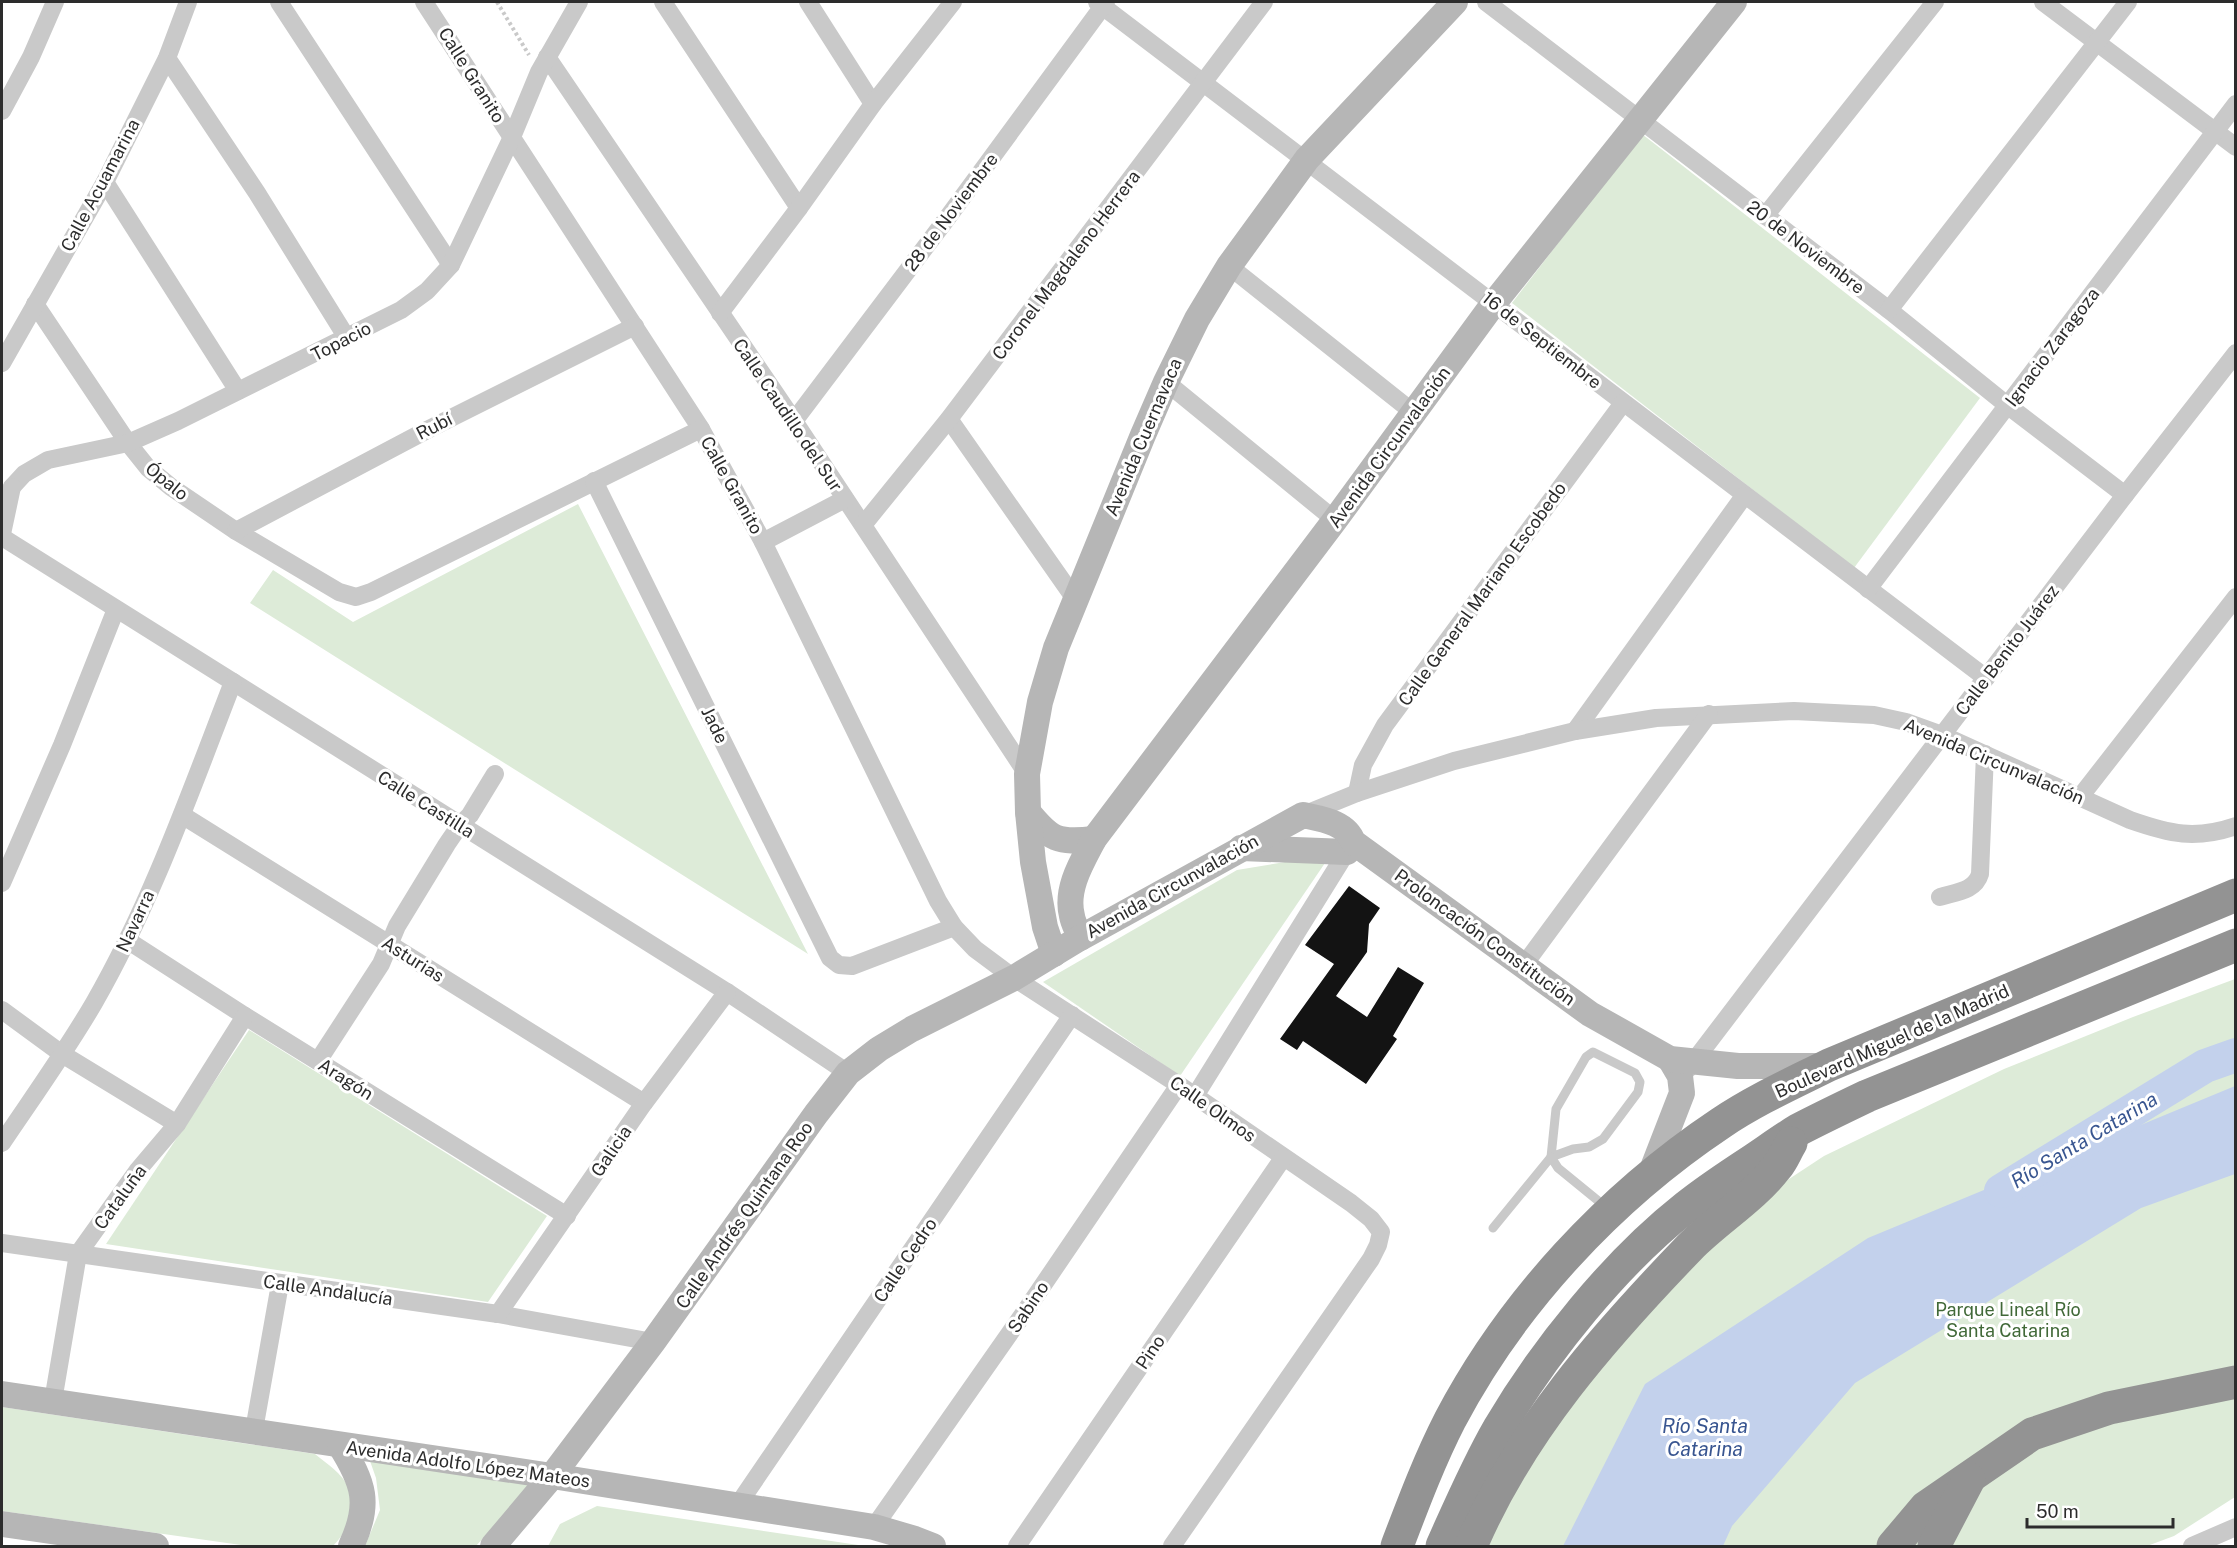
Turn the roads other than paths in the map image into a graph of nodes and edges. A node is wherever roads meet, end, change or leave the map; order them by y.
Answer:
1 (55, 2) edge
2 (188, 2) edge
3 (279, 2) edge
4 (424, 2) edge
5 (579, 2) edge
6 (663, 2) edge
7 (808, 2) edge
8 (953, 2) edge
9 (1264, 2) edge
10 (1455, 2) edge
11 (1486, 2) edge
12 (1734, 2) edge
13 (1935, 2) edge
14 (2043, 2) edge
15 (2128, 2) edge
16 (1102, 3) edge
17 (2097, 42) junction
18 (167, 58) junction
19 (543, 64) junction
20 (1204, 82) junction
21 (873, 104) junction
22 (2235, 104) edge
23 (2, 111) edge
24 (1640, 119) junction
25 (2215, 131) junction
26 (512, 137) junction
27 (2235, 147) edge
28 (1307, 159) junction
29 (105, 182) junction
30 (800, 208) junction
31 (1765, 216) junction
32 (451, 265) junction
33 (1229, 266) junction
34 (1494, 303) junction
35 (35, 304) junction
36 (1889, 310) junction
37 (720, 313) junction
38 (634, 326) junction
39 (347, 338) junction
40 (2235, 353) edge
41 (2, 363) edge
42 (1166, 382) junction
43 (238, 391) junction
44 (1623, 403) junction
45 (2007, 405) junction
46 (1414, 413) junction
47 (949, 419) junction
48 (794, 421) junction
49 (701, 429) junction
50 (128, 443) junction
51 (594, 481) junction
52 (7, 483) edge
53 (2125, 495) junction
54 (1744, 496) junction
55 (845, 499) junction
56 (1335, 520) junction
57 (863, 525) junction
58 (236, 531) junction
59 (2, 535) edge
60 (763, 542) junction
61 (1868, 589) junction
62 (2235, 597) edge
63 (1075, 599) junction
64 (116, 609) junction
65 (1986, 678) junction
66 (233, 682) junction
67 (1709, 714) junction
68 (1575, 730) junction
69 (1942, 735) junction
70 (1985, 754) junction
71 (495, 774) dead end
72 (1028, 774) junction
73 (1358, 793) junction
74 (2080, 797) junction
75 (1028, 812) junction
76 (182, 815) junction
77 (1303, 815) junction
78 (460, 825) junction
79 (2235, 826) edge
80 (1094, 839) junction
81 (1350, 847) junction
82 (1241, 848) junction
83 (2, 883) edge
84 (2235, 896) edge
85 (1940, 897) dead end
86 (954, 927) junction
87 (1080, 938) junction
88 (127, 940) junction
89 (388, 944) junction
90 (2235, 945) edge
91 (1054, 954) junction
92 (1524, 965) junction
93 (1014, 978) junction
94 (727, 992) junction
95 (2, 1010) edge
96 (1072, 1015) junction
97 (245, 1016) junction
98 (62, 1054) junction
99 (318, 1061) junction
100 (1829, 1065) junction
101 (1681, 1067) junction
102 (848, 1073) junction
103 (1179, 1085) junction
104 (1195, 1096) junction
105 (644, 1103) junction
106 (177, 1124) junction
107 (1797, 1131) junction
108 (2, 1143) edge
109 (1551, 1157) junction
110 (1283, 1158) junction
111 (1649, 1178) junction
112 (1611, 1211) junction
113 (567, 1216) junction
114 (1493, 1228) dead end
115 (2, 1243) edge
116 (78, 1254) junction
117 (280, 1284) junction
118 (498, 1314) junction
119 (653, 1342) junction
120 (2228, 1386) edge
121 (2, 1394) edge
122 (53, 1401) junction
123 (255, 1430) junction
124 (340, 1445) junction
125 (1971, 1475) junction
126 (552, 1476) junction
127 (737, 1506) junction
128 (2, 1524) edge
129 (874, 1527) junction
130 (2235, 1527) edge
131 (156, 1546) edge
132 (351, 1546) edge
133 (493, 1546) edge
134 (933, 1546) edge
135 (1017, 1546) edge
136 (1172, 1546) edge
137 (1397, 1546) edge
138 (1442, 1546) edge
139 (1471, 1546) edge
140 (1893, 1546) edge
141 (1934, 1546) edge
142 (2192, 1546) edge

1 - 23 street
2 - 18 street, Calle Acuamarina
3 - 32 street
4 - 26 street, Calle Granito
5 - 19 street, Topacio
6 - 30 street
7 - 21 street
8 - 21 street
9 - 20 street, Coronel Magdaleno Herrera
10 - 28 street, Avenida Cuernavaca
11 - 24 street, 20 de Noviembre
12 - 24 street, Avenida Circunvalación
13 - 31 street
14 - 17 street
15 - 17 street
16 - 20 street, 16 de Septiembre
16 - 48 street, 28 de Noviembre
17 - 25 street
17 - 36 street
18 - 29 street, Calle Acuamarina
18 - 39 street
19 - 26 street, Topacio
19 - 37 street, Calle Caudillo del Sur
20 - 28 street, 16 de Septiembre
20 - 47 street, Coronel Magdaleno Herrera
21 - 30 street
22 - 25 street, Ignacio Zaragoza
24 - 31 street, 20 de Noviembre
24 - 34 street, Avenida Circunvalación
25 - 27 street
25 - 45 street, Ignacio Zaragoza
26 - 32 street, Topacio
26 - 38 street, Calle Granito
28 - 33 street, Avenida Cuernavaca
28 - 34 street, 16 de Septiembre
29 - 35 street, Calle Acuamarina
29 - 43 street
30 - 37 street
31 - 36 street, 20 de Noviembre
32 - 39 street, Topacio
33 - 42 street, Avenida Cuernavaca
33 - 46 street
34 - 44 street, 16 de Septiembre
34 - 46 street, Avenida Circunvalación
35 - 41 street, Calle Acuamarina
35 - 50 street, Ópalo
36 - 45 street, 20 de Noviembre
37 - 48 street, Calle Caudillo del Sur
38 - 49 street, Calle Granito
38 - 58 street, Rubí
39 - 43 street, Topacio
40 - 53 street, Calle Benito Juárez
42 - 56 street
42 - 63 street, Avenida Cuernavaca
43 - 50 street, Topacio
44 - 54 street, 16 de Septiembre
44 - 73 street, Calle General Mariano Escobedo
45 - 53 street, 20 de Noviembre
45 - 61 street, Ignacio Zaragoza
46 - 56 street, Avenida Circunvalación
47 - 57 street, Coronel Magdaleno Herrera
47 - 63 street
48 - 55 street, Calle Caudillo del Sur
49 - 51 street
49 - 60 street, Calle Granito
50 - 52 street, Topacio
50 - 58 street, Ópalo
51 - 58 street, Ópalo
51 - 86 street, Jade
52 - 59 street
53 - 65 street, Calle Benito Juárez
54 - 61 street, 16 de Septiembre
54 - 68 street
55 - 57 street, Calle Caudillo del Sur
55 - 60 street
56 - 80 street, Avenida Circunvalación
57 - 72 street, Calle Caudillo del Sur
59 - 64 street, Calle Castilla
60 - 86 street, Calle Granito
61 - 65 street, 16 de Septiembre
62 - 74 street
63 - 72 street, Avenida Cuernavaca
64 - 66 street, Calle Castilla
64 - 83 street
65 - 69 street, Calle Benito Juárez
66 - 76 street, Navarra
66 - 78 street, Calle Castilla
67 - 68 street, Avenida Circunvalación
67 - 69 street, Avenida Circunvalación
67 - 92 street
68 - 73 street, Avenida Circunvalación
69 - 70 street, Avenida Circunvalación
69 - 101 street, Calle Benito Juárez
70 - 74 street, Avenida Circunvalación
70 - 85 street
71 - 78 street
72 - 75 street, Avenida Cuernavaca
73 - 77 street, Avenida Circunvalación
74 - 79 street, Avenida Circunvalación
75 - 80 street
75 - 91 street, Avenida Cuernavaca
76 - 88 street, Navarra
76 - 89 street, Asturias
77 - 81 street, Proloncación Constitución
77 - 82 street, Avenida Circunvalación
78 - 89 street
78 - 94 street, Calle Castilla
80 - 87 street, Avenida Circunvalación
81 - 82 street
81 - 92 street, Proloncación Constitución
81 - 104 street
82 - 87 street, Avenida Circunvalación
84 - 100 highway, Boulevard Miguel de la Madrid
86 - 93 street, Calle Granito
87 - 91 street, Calle Andrés Quintana Roo
88 - 97 street, Aragón
88 - 98 street, Navarra
89 - 99 street
89 - 105 street, Asturias
90 - 107 highway
91 - 93 street, Calle Andrés Quintana Roo
92 - 101 street, Proloncación Constitución
93 - 96 street, Calle Olmos
93 - 102 street, Calle Andrés Quintana Roo
94 - 102 street, Calle Castilla
94 - 105 street, Galicia
95 - 98 street
96 - 103 street, Calle Olmos
96 - 127 street, Calle Cedro
97 - 99 street, Aragón
97 - 106 street, Cataluña
98 - 106 street
98 - 108 street, Navarra
99 - 113 street, Aragón
100 - 101 street, Proloncación Constitución
100 - 111 highway, Boulevard Miguel de la Madrid
101 - 111 street
102 - 119 street, Calle Andrés Quintana Roo
103 - 104 street, Calle Olmos
103 - 129 street, Sabino
104 - 110 street, Calle Olmos
105 - 113 street, Galicia
106 - 116 street, Cataluña
107 - 138 highway
107 - 139 highway
109 - 109 lane
109 - 112 lane
109 - 114 lane
110 - 135 street, Pino
110 - 136 street, Calle Olmos
111 - 112 highway, Boulevard Miguel de la Madrid
112 - 137 highway, Boulevard Miguel de la Madrid
113 - 118 street, Galicia
115 - 116 street, Calle Andalucía
116 - 117 street, Calle Andalucía
116 - 122 street, Cataluña
117 - 118 street, Calle Andalucía
117 - 123 street
118 - 119 street, Calle Andalucía
119 - 126 street, Calle Andrés Quintana Roo
120 - 125 highway
121 - 122 street, Avenida Adolfo López Mateos
122 - 123 street, Avenida Adolfo López Mateos
123 - 124 street, Avenida Adolfo López Mateos
124 - 126 street, Avenida Adolfo López Mateos
124 - 132 street
125 - 140 highway
125 - 141 highway
126 - 127 street, Avenida Adolfo López Mateos
126 - 133 street, Calle Andrés Quintana Roo
127 - 129 street, Avenida Adolfo López Mateos
128 - 131 street
129 - 134 street, Avenida Adolfo López Mateos
130 - 142 street

